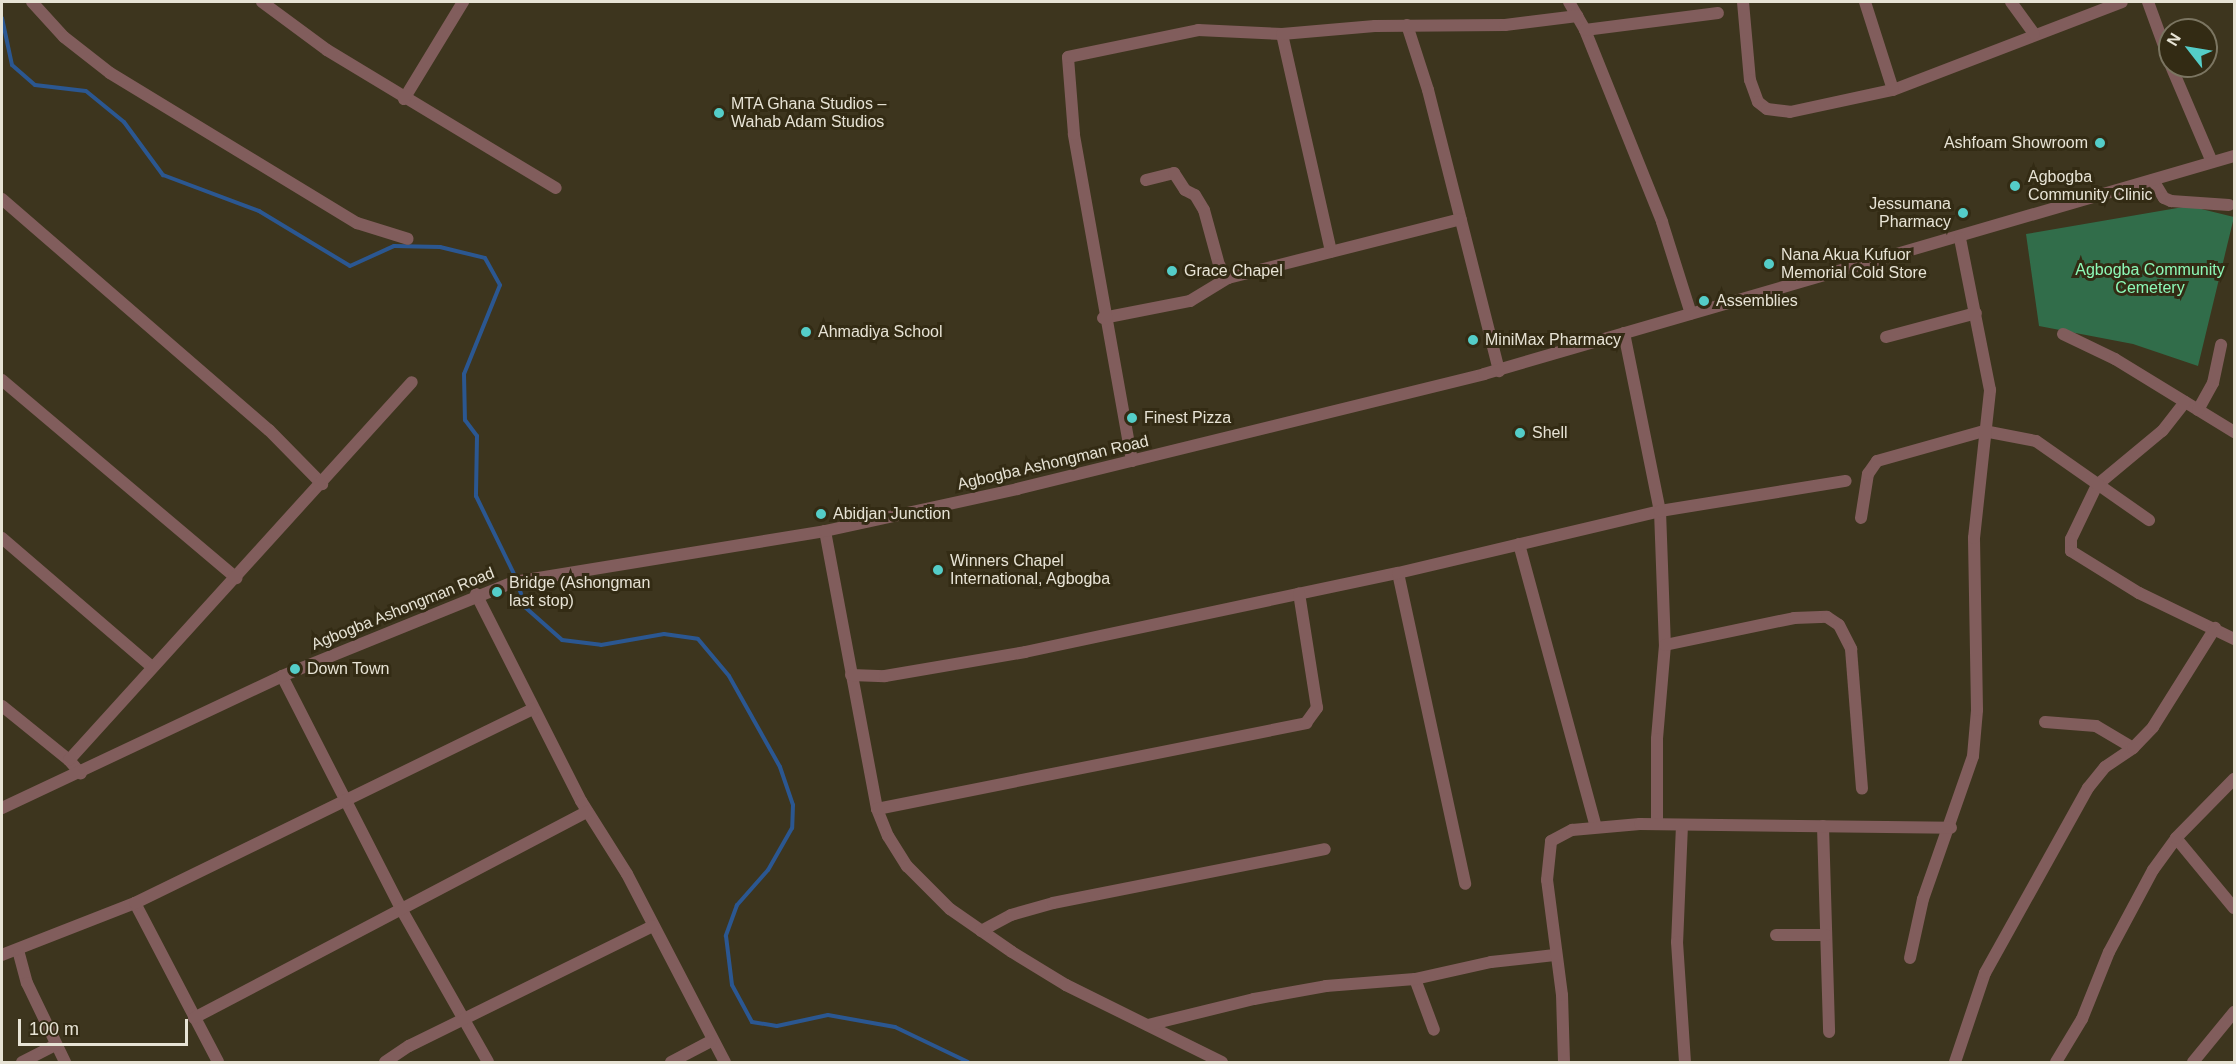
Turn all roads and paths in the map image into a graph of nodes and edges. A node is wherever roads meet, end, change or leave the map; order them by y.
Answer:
1 (32, 2) edge
2 (262, 2) edge
3 (463, 2) edge
4 (1569, 2) edge
5 (1743, 2) edge
6 (1865, 2) edge
7 (2011, 2) edge
8 (2122, 2) edge
9 (2148, 2) edge
10 (1718, 13) dead end
11 (1576, 16) junction
12 (1407, 25) junction
13 (2158, 29) edge
14 (1585, 30) junction
15 (1282, 34) junction
16 (2034, 34) junction
17 (2177, 78) edge
18 (1893, 90) junction
19 (404, 99) junction
20 (2235, 156) edge
21 (2212, 162) junction
22 (1146, 180) dead end
23 (2153, 180) junction
24 (556, 188) dead end
25 (2, 199) edge
26 (2229, 205) dead end
27 (1461, 219) junction
28 (1960, 238) junction
29 (408, 239) dead end
30 (1331, 252) junction
31 (1228, 278) junction
32 (1976, 313) junction
33 (1691, 314) junction
34 (1103, 318) junction
35 (1624, 333) junction
36 (2063, 334) dead end
37 (1886, 337) dead end
38 (2221, 345) dead end
39 (1499, 370) junction
40 (2, 381) edge
41 (412, 382) dead end
42 (2185, 402) junction
43 (2198, 410) junction
44 (1984, 431) junction
45 (2235, 432) edge
46 (1132, 461) junction
47 (1846, 481) dead end
48 (322, 484) junction
49 (2097, 485) junction
50 (1660, 511) junction
51 (1861, 518) dead end
52 (2150, 520) dead end
53 (825, 531) junction
54 (2, 538) edge
55 (1519, 544) junction
56 (1398, 573) junction
57 (236, 578) junction
58 (1299, 593) junction
59 (476, 594) junction
60 (2214, 628) junction
61 (2235, 639) edge
62 (1665, 645) junction
63 (151, 666) junction
64 (851, 675) junction
65 (282, 676) junction
66 (2, 706) edge
67 (533, 709) junction
68 (2045, 722) dead end
69 (2133, 748) junction
70 (69, 760) junction
71 (81, 774) junction
72 (2235, 779) edge
73 (1862, 789) dead end
74 (344, 799) junction
75 (2, 808) edge
76 (877, 809) junction
77 (587, 812) junction
78 (1657, 824) junction
79 (1682, 825) junction
80 (1823, 826) junction
81 (1596, 827) junction
82 (1951, 828) junction
83 (2176, 838) junction
84 (1325, 849) dead end
85 (1465, 884) dead end
86 (135, 903) junction
87 (400, 907) junction
88 (2235, 908) edge
89 (652, 926) junction
90 (981, 931) junction
91 (1826, 934) junction
92 (1776, 935) dead end
93 (18, 950) junction
94 (2, 955) edge
95 (1555, 955) junction
96 (1910, 958) dead end
97 (1415, 979) junction
98 (2235, 1012) edge
99 (194, 1018) junction
100 (465, 1022) junction
101 (1148, 1025) junction
102 (1434, 1030) dead end
103 (1829, 1032) dead end
104 (711, 1041) junction
105 (56, 1045) junction
106 (22, 1062) edge
107 (65, 1062) edge
108 (218, 1062) edge
109 (385, 1062) edge
110 (488, 1062) edge
111 (671, 1062) edge
112 (725, 1062) edge
113 (1222, 1062) edge
114 (1564, 1062) edge
115 (1685, 1062) edge
116 (1955, 1062) edge
117 (2056, 1062) edge
118 (2193, 1062) edge

1 - 29 street
2 - 19 street
3 - 19 street
4 - 11 street
5 - 18 street
6 - 18 street
7 - 16 street
8 - 16 street
9 - 13 street
10 - 14 street
11 - 12 street
11 - 14 street
12 - 15 street
12 - 27 street
14 - 33 street
15 - 30 street
15 - 34 street
16 - 18 street
17 - 21 street
19 - 24 street
20 - 21 street, Agbogba Ashongman Road
21 - 23 street, Agbogba Ashongman Road
22 - 31 street
23 - 26 street
23 - 28 street, Agbogba Ashongman Road
25 - 48 street
27 - 30 street
27 - 39 street
28 - 32 street
28 - 33 street, Agbogba Ashongman Road
30 - 31 street
31 - 34 street
32 - 37 street
32 - 44 street
33 - 35 street, Agbogba Ashongman Road
34 - 46 street
35 - 39 street, Agbogba Ashongman Road
35 - 50 street
36 - 42 street
38 - 43 street
39 - 46 street, Agbogba Ashongman Road
40 - 57 street
41 - 48 street
42 - 43 street
42 - 49 street
43 - 45 street
44 - 49 street
44 - 51 street
44 - 82 street
46 - 53 street, Agbogba Ashongman Road
47 - 50 street
48 - 57 street
49 - 52 street
49 - 60 street
50 - 55 street
50 - 62 street
53 - 59 street, Agbogba Ashongman Road
53 - 64 street
54 - 63 street
55 - 56 street
55 - 81 street
56 - 58 street
56 - 85 street
57 - 63 street
58 - 64 street
58 - 76 street
59 - 65 street, Agbogba Ashongman Road
59 - 67 street
60 - 61 street
60 - 69 street
62 - 73 street
62 - 78 street
63 - 70 street
64 - 76 street
65 - 71 street, Agbogba Ashongman Road
65 - 74 street
66 - 70 street
67 - 74 street
67 - 77 street
68 - 69 street
69 - 116 street
70 - 71 street
71 - 75 street, Agbogba Ashongman Road
72 - 83 street
74 - 86 street
74 - 87 street
76 - 90 street
77 - 87 street
77 - 89 street
78 - 79 street
78 - 81 street
79 - 80 street
79 - 115 street
80 - 82 street
80 - 91 street
81 - 95 street
82 - 96 street
83 - 88 street
83 - 117 street
84 - 90 street
86 - 93 street
86 - 99 street
87 - 99 street
87 - 100 street
89 - 100 street
89 - 104 street
90 - 101 street
91 - 92 street
91 - 103 street
93 - 94 street
93 - 105 street
95 - 97 street
95 - 114 street
97 - 101 street
97 - 102 street
98 - 118 street
99 - 108 street
100 - 109 street
100 - 110 street
101 - 113 street
104 - 111 street
104 - 112 street
105 - 106 street
105 - 107 street

